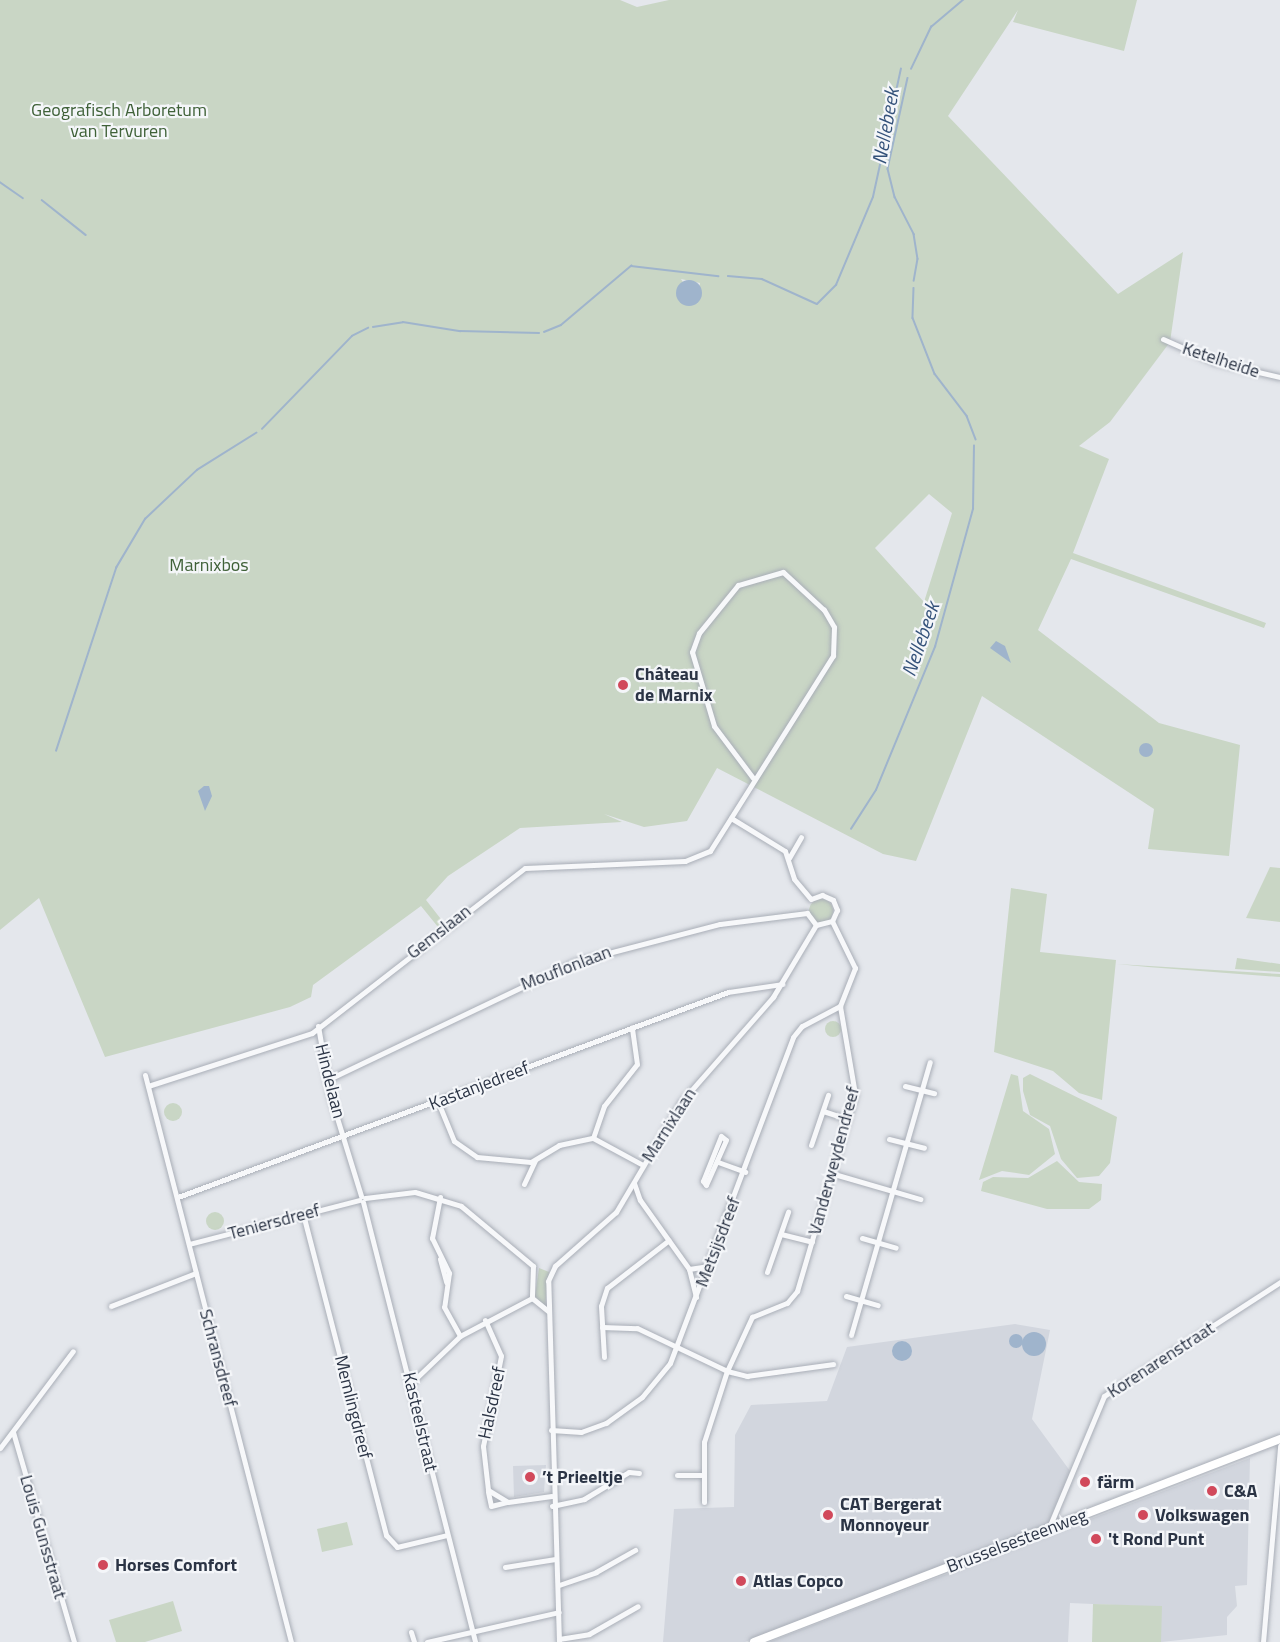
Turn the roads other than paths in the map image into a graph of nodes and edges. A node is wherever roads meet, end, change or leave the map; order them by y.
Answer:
1 (1163, 339) dead end
2 (1280, 377) edge
3 (753, 778) junction
4 (731, 818) junction
5 (801, 837) dead end
6 (789, 858) junction
7 (811, 899) junction
8 (807, 912) junction
9 (832, 921) junction
10 (816, 925) junction
11 (782, 984) junction
12 (840, 1006) junction
13 (318, 1026) junction
14 (632, 1027) junction
15 (930, 1062) dead end
16 (145, 1075) dead end
17 (327, 1080) junction
18 (148, 1086) junction
19 (905, 1086) dead end
20 (922, 1090) junction
21 (934, 1093) dead end
22 (828, 1095) dead end
23 (438, 1102) junction
24 (823, 1111) junction
25 (848, 1119) junction
26 (344, 1135) junction
27 (593, 1138) junction
28 (889, 1138) dead end
29 (906, 1143) junction
30 (811, 1145) dead end
31 (924, 1148) dead end
32 (535, 1160) junction
33 (718, 1162) junction
34 (643, 1165) junction
35 (745, 1172) junction
36 (834, 1174) junction
37 (634, 1182) junction
38 (524, 1184) dead end
39 (893, 1191) junction
40 (178, 1197) junction
41 (440, 1197) junction
42 (626, 1197) junction
43 (362, 1199) junction
44 (921, 1199) dead end
45 (640, 1200) junction
46 (788, 1212) dead end
47 (303, 1214) junction
48 (781, 1234) junction
49 (862, 1238) dead end
50 (669, 1240) junction
51 (812, 1242) junction
52 (878, 1242) junction
53 (189, 1244) junction
54 (896, 1248) dead end
55 (709, 1266) junction
56 (689, 1269) junction
57 (767, 1272) dead end
58 (196, 1274) junction
59 (1280, 1282) edge
60 (846, 1296) dead end
61 (532, 1298) junction
62 (696, 1299) junction
63 (862, 1300) junction
64 (878, 1305) dead end
65 (111, 1306) dead end
66 (548, 1311) junction
67 (484, 1320) junction
68 (602, 1327) junction
69 (852, 1335) dead end
70 (460, 1336) junction
71 (680, 1348) junction
72 (73, 1351) dead end
73 (604, 1357) dead end
74 (833, 1364) dead end
75 (727, 1371) junction
76 (410, 1384) junction
77 (552, 1430) junction
78 (13, 1432) junction
79 (1280, 1442) edge
80 (0, 1448) edge
81 (639, 1473) dead end
82 (701, 1474) junction
83 (677, 1475) dead end
84 (552, 1496) junction
85 (704, 1502) dead end
86 (552, 1506) junction
87 (1048, 1530) junction
88 (447, 1535) junction
89 (635, 1550) dead end
90 (555, 1559) junction
91 (505, 1567) dead end
92 (559, 1585) junction
93 (638, 1605) dead end
94 (559, 1612) junction
95 (472, 1631) junction
96 (411, 1632) dead end
97 (766, 1640) edge
98 (559, 1641) edge
99 (74, 1642) edge
100 (291, 1642) edge
101 (414, 1642) edge
102 (427, 1642) edge
103 (474, 1642) edge
104 (754, 1642) edge
105 (1263, 1642) edge

1 - 2 street, Ketelheide
3 - 3 street, Gemslaan
3 - 4 street, Gemslaan
4 - 6 street
4 - 13 street, Gemslaan
5 - 6 street
6 - 7 street
7 - 8 street
7 - 9 street
8 - 10 street
8 - 17 street, Mouflonlaan
9 - 10 street
9 - 12 street
10 - 11 street, Marnixlaan
11 - 14 street, Kastanjedreef
11 - 34 street, Marnixlaan
12 - 25 street, Vanderweydendreef
12 - 35 street, Metsijsdreef
13 - 17 street, Hindelaan
13 - 18 street, Gemslaan
14 - 23 street, Kastanjedreef
14 - 27 street
15 - 20 street
16 - 18 street, Schransdreef
17 - 26 street, Hindelaan
18 - 40 street, Schransdreef
19 - 20 street
20 - 21 street
20 - 29 street
22 - 24 street
23 - 26 street, Kastanjedreef
23 - 32 street
24 - 25 street
24 - 30 street
25 - 36 street, Vanderweydendreef
26 - 40 street, Kastanjedreef
26 - 43 street, Kasteelstraat
27 - 32 street
27 - 34 street
28 - 29 street
29 - 31 street
29 - 39 street
32 - 38 street
33 - 33 street
33 - 35 street
34 - 37 street, Marnixlaan
35 - 55 street, Metsijsdreef
36 - 39 street
36 - 51 street, Vanderweydendreef
37 - 42 street, Marnixlaan
37 - 45 street
39 - 44 street
39 - 52 street
40 - 53 street, Schransdreef
41 - 43 street, Teniersdreef
41 - 61 street, Teniersdreef
41 - 70 street
42 - 45 street
42 - 66 street, Marnixlaan
43 - 47 street, Teniersdreef
43 - 76 street, Kasteelstraat
45 - 50 street
46 - 48 street
47 - 53 street, Teniersdreef
47 - 88 street, Memlingdreef
48 - 51 street
48 - 57 street
49 - 52 street
50 - 56 street
50 - 68 street
51 - 75 street, Vanderweydendreef
52 - 54 street
52 - 63 street
53 - 58 street, Schransdreef
55 - 56 street
55 - 62 street, Metsijsdreef
56 - 62 street
58 - 65 street
58 - 100 street, Schransdreef
59 - 87 street, Korenarenstraat
60 - 63 street
61 - 66 street
61 - 67 street
62 - 71 street, Metsijsdreef
63 - 64 street
63 - 69 street
66 - 77 street, Marnixlaan
67 - 70 street
67 - 84 street, Halsdreef
68 - 71 street
68 - 73 street
70 - 76 street
71 - 75 street
71 - 77 street, Metsijsdreef
72 - 78 street
74 - 75 street
75 - 82 street, Vanderweydendreef
76 - 88 street, Kasteelstraat
77 - 84 street, Marnixlaan
78 - 80 street
78 - 99 street, Louis Gunsstraat
79 - 87 main road, Brusselsesteenweg
79 - 105 street
81 - 86 street
82 - 83 street
82 - 85 street, Vanderweydendreef
84 - 86 street, Marnixlaan
86 - 90 street, Marnixlaan
87 - 97 main road, Brusselsesteenweg
88 - 95 street, Kasteelstraat
89 - 92 street
90 - 91 street
90 - 92 street, Marnixlaan
92 - 94 street, Marnixlaan
93 - 98 street
94 - 95 street
94 - 98 street, Marnixlaan
95 - 102 street
95 - 103 street, Kasteelstraat
96 - 101 street
97 - 104 main road, Brusselsesteenweg

